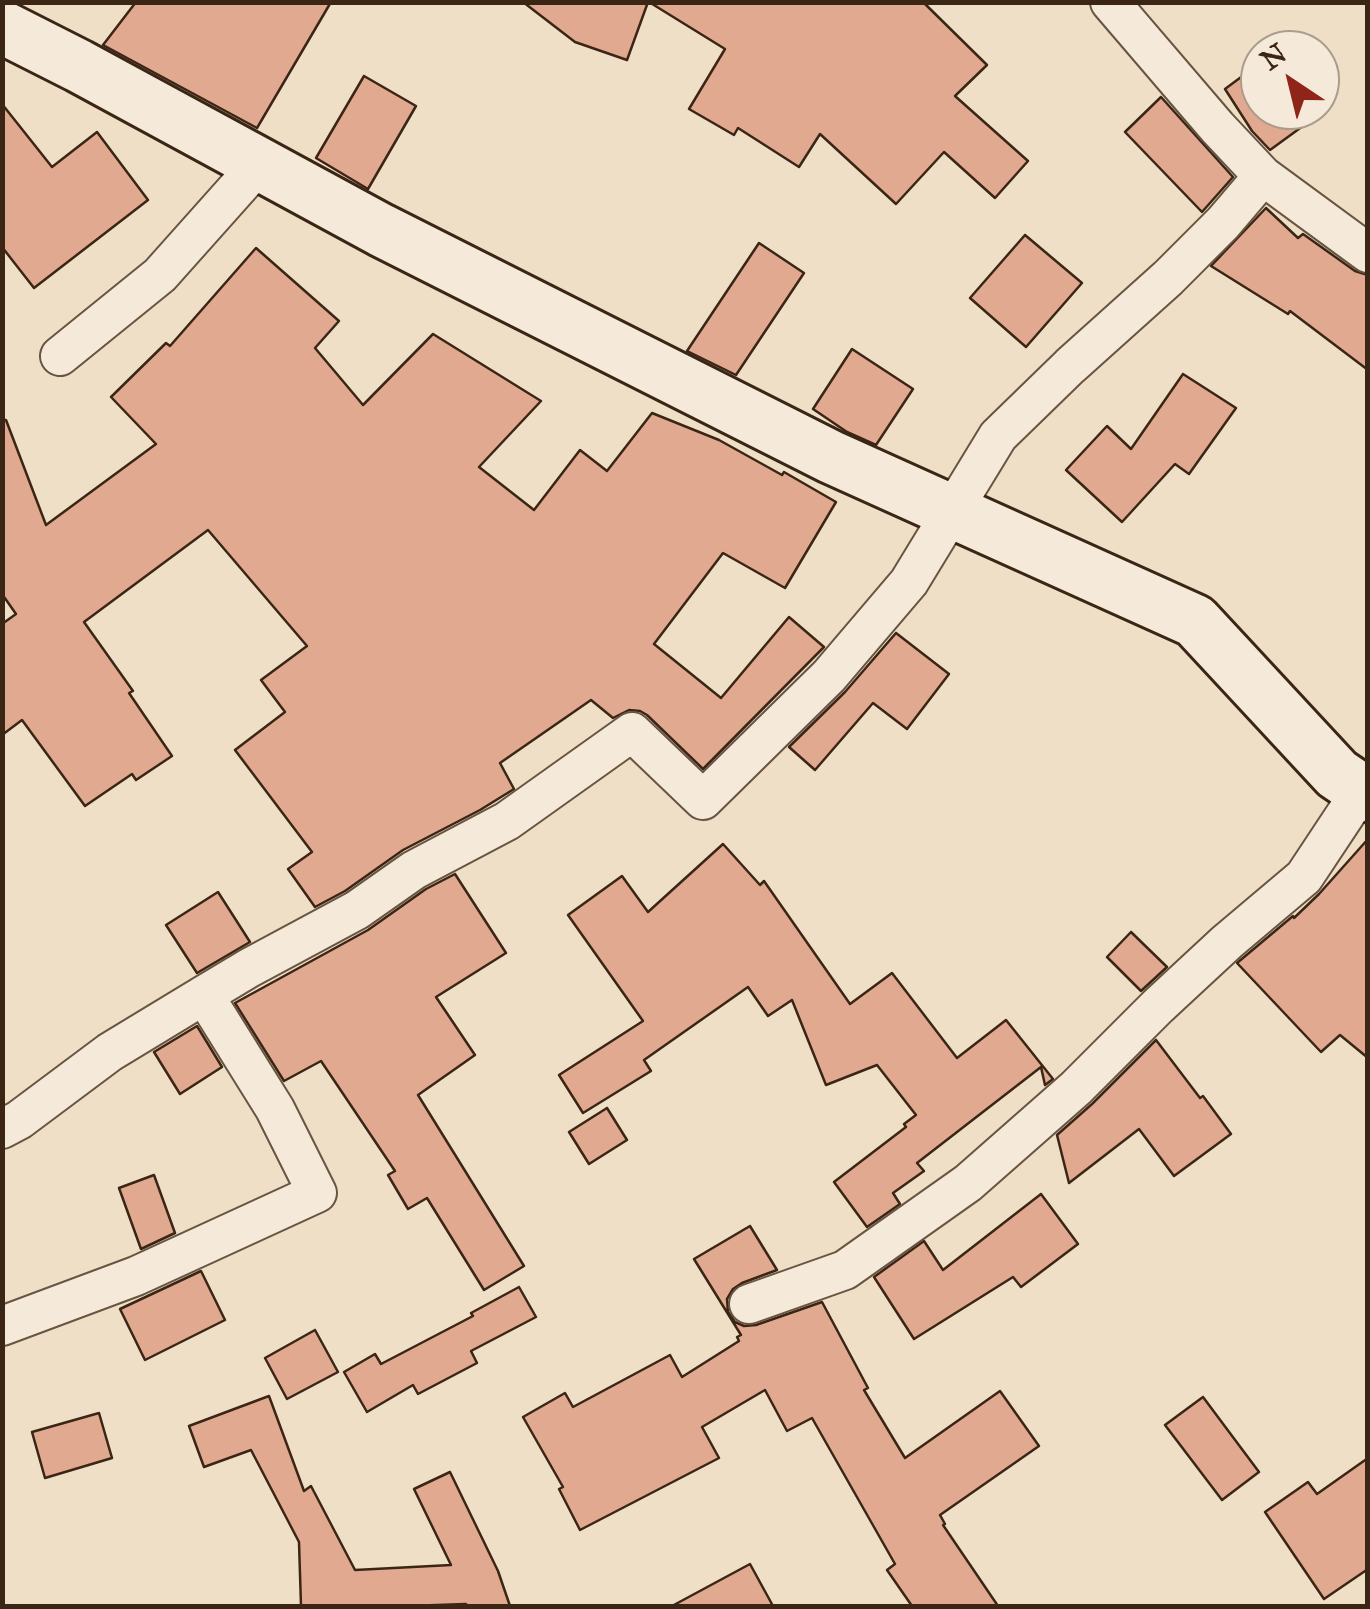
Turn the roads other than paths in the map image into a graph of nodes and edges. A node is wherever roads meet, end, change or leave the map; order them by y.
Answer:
1 (1110, 2) edge
2 (2, 27) edge
3 (259, 164) junction
4 (1263, 176) junction
5 (1368, 253) edge
6 (60, 356) dead end
7 (954, 512) junction
8 (1365, 790) edge
9 (204, 995) junction
10 (2, 1129) edge
11 (749, 1304) dead end
12 (2, 1326) edge

1 - 4 street
2 - 3 main road
3 - 6 street
3 - 7 main road
4 - 5 street
4 - 7 street
7 - 8 main road
7 - 9 street
8 - 11 street
9 - 10 street
9 - 12 street

